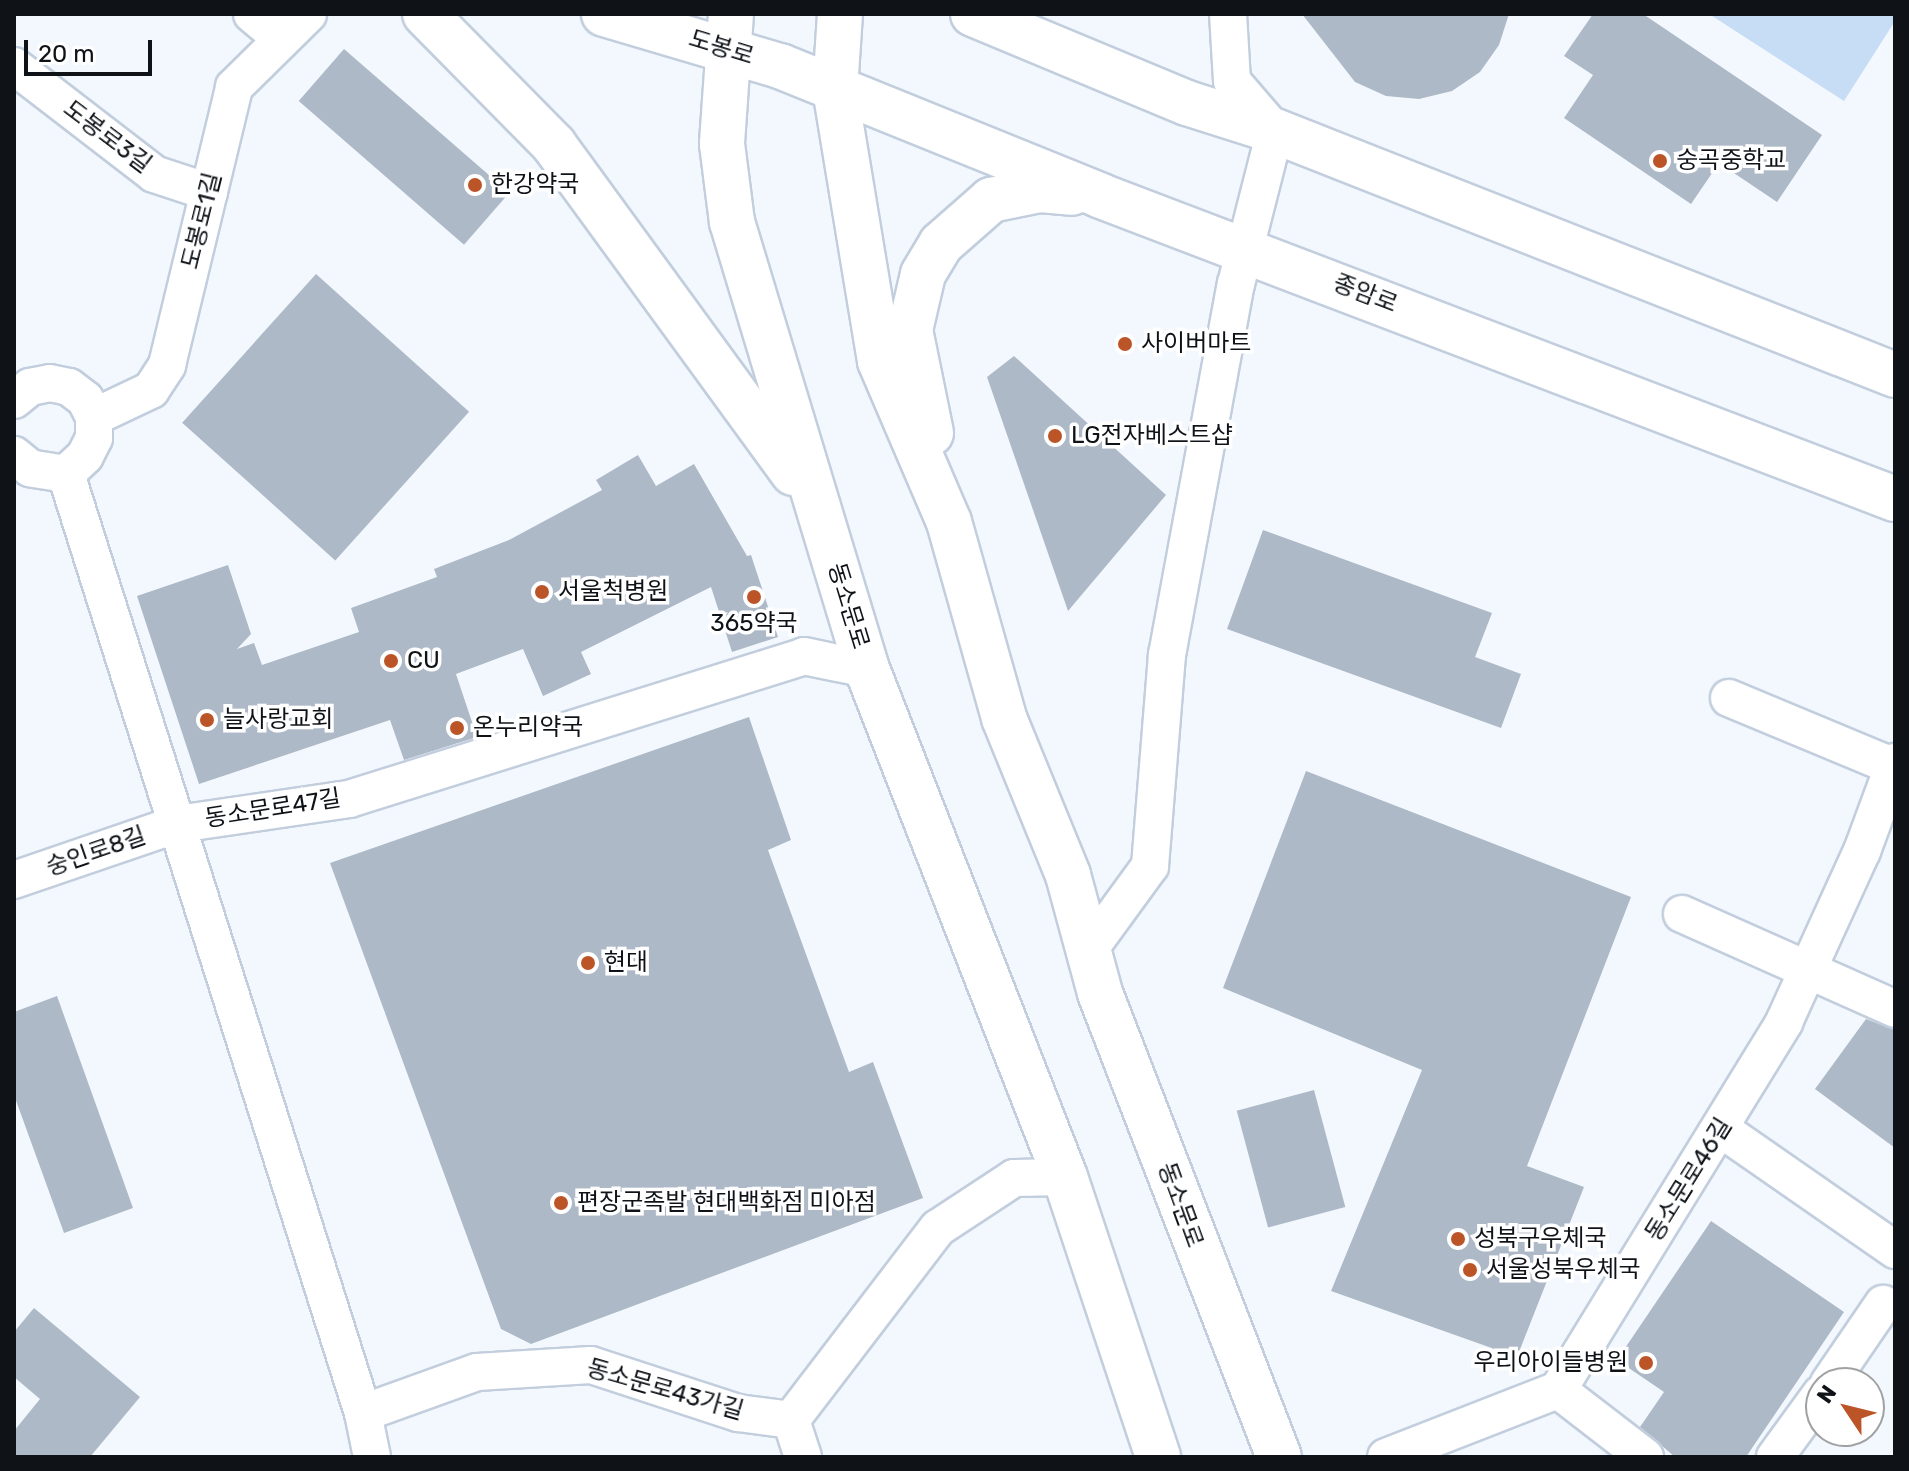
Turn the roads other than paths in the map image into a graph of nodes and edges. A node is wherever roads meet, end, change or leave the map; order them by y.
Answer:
1 (252, 14) edge
2 (308, 14) edge
3 (425, 14) edge
4 (604, 14) edge
5 (840, 14) edge
6 (973, 14) edge
7 (1228, 14) edge
8 (728, 32) edge
9 (282, 39) junction
10 (14, 66) edge
11 (835, 89) junction
12 (1275, 131) junction
13 (209, 192) junction
14 (1101, 196) junction
15 (1245, 247) junction
16 (1895, 375) edge
17 (14, 400) edge
18 (94, 417) junction
19 (14, 455) edge
20 (66, 474) junction
21 (1895, 499) edge
22 (820, 515) junction
23 (949, 522) junction
24 (867, 669) junction
25 (1729, 698) dead end
26 (1895, 765) edge
27 (178, 824) junction
28 (14, 880) edge
29 (1682, 914) dead end
30 (1088, 951) junction
31 (1807, 971) junction
32 (1895, 1009) edge
33 (1721, 1129) junction
34 (1065, 1177) junction
35 (1895, 1250) edge
36 (1883, 1304) dead end
37 (1840, 1367) edge
38 (1558, 1390) junction
39 (363, 1413) junction
40 (1805, 1416) edge
41 (791, 1420) junction
42 (372, 1457) edge
43 (803, 1457) edge
44 (1158, 1457) edge
45 (1279, 1457) edge
46 (1386, 1457) edge
47 (1645, 1457) edge
48 (1775, 1457) edge

1 - 9 street
2 - 9 street, 도봉로1길
3 - 22 main road
4 - 8 main road, 도봉로
5 - 11 main road, 동소문로
6 - 12 main road
7 - 12 street
8 - 11 main road, 도봉로
8 - 22 main road, 동소문로
9 - 13 street, 도봉로1길
10 - 13 street, 도봉로3길
11 - 14 main road, 종암로
11 - 23 main road, 동소문로
12 - 15 street
12 - 16 main road
13 - 18 street, 도봉로1길
14 - 15 main road, 종암로
14 - 23 main road
15 - 21 main road, 종암로
15 - 30 street
17 - 18 street
18 - 20 street
19 - 20 street
20 - 27 street
22 - 24 main road, 동소문로
23 - 30 main road, 동소문로
24 - 27 street, 동소문로47길
24 - 34 main road, 동소문로
25 - 26 street, 동소문로46길
26 - 31 street, 동소문로46길
27 - 28 street, 숭인로8길
27 - 39 street, 동소문로47길
29 - 31 street
30 - 45 main road, 동소문로
31 - 32 street
31 - 33 street, 동소문로46길
33 - 35 street
33 - 38 street, 동소문로46길
34 - 41 street
34 - 44 main road, 동소문로
36 - 37 street
38 - 46 street
38 - 47 street
39 - 41 street, 동소문로43가길
39 - 42 street, 동소문로47길
40 - 48 street
41 - 43 street

